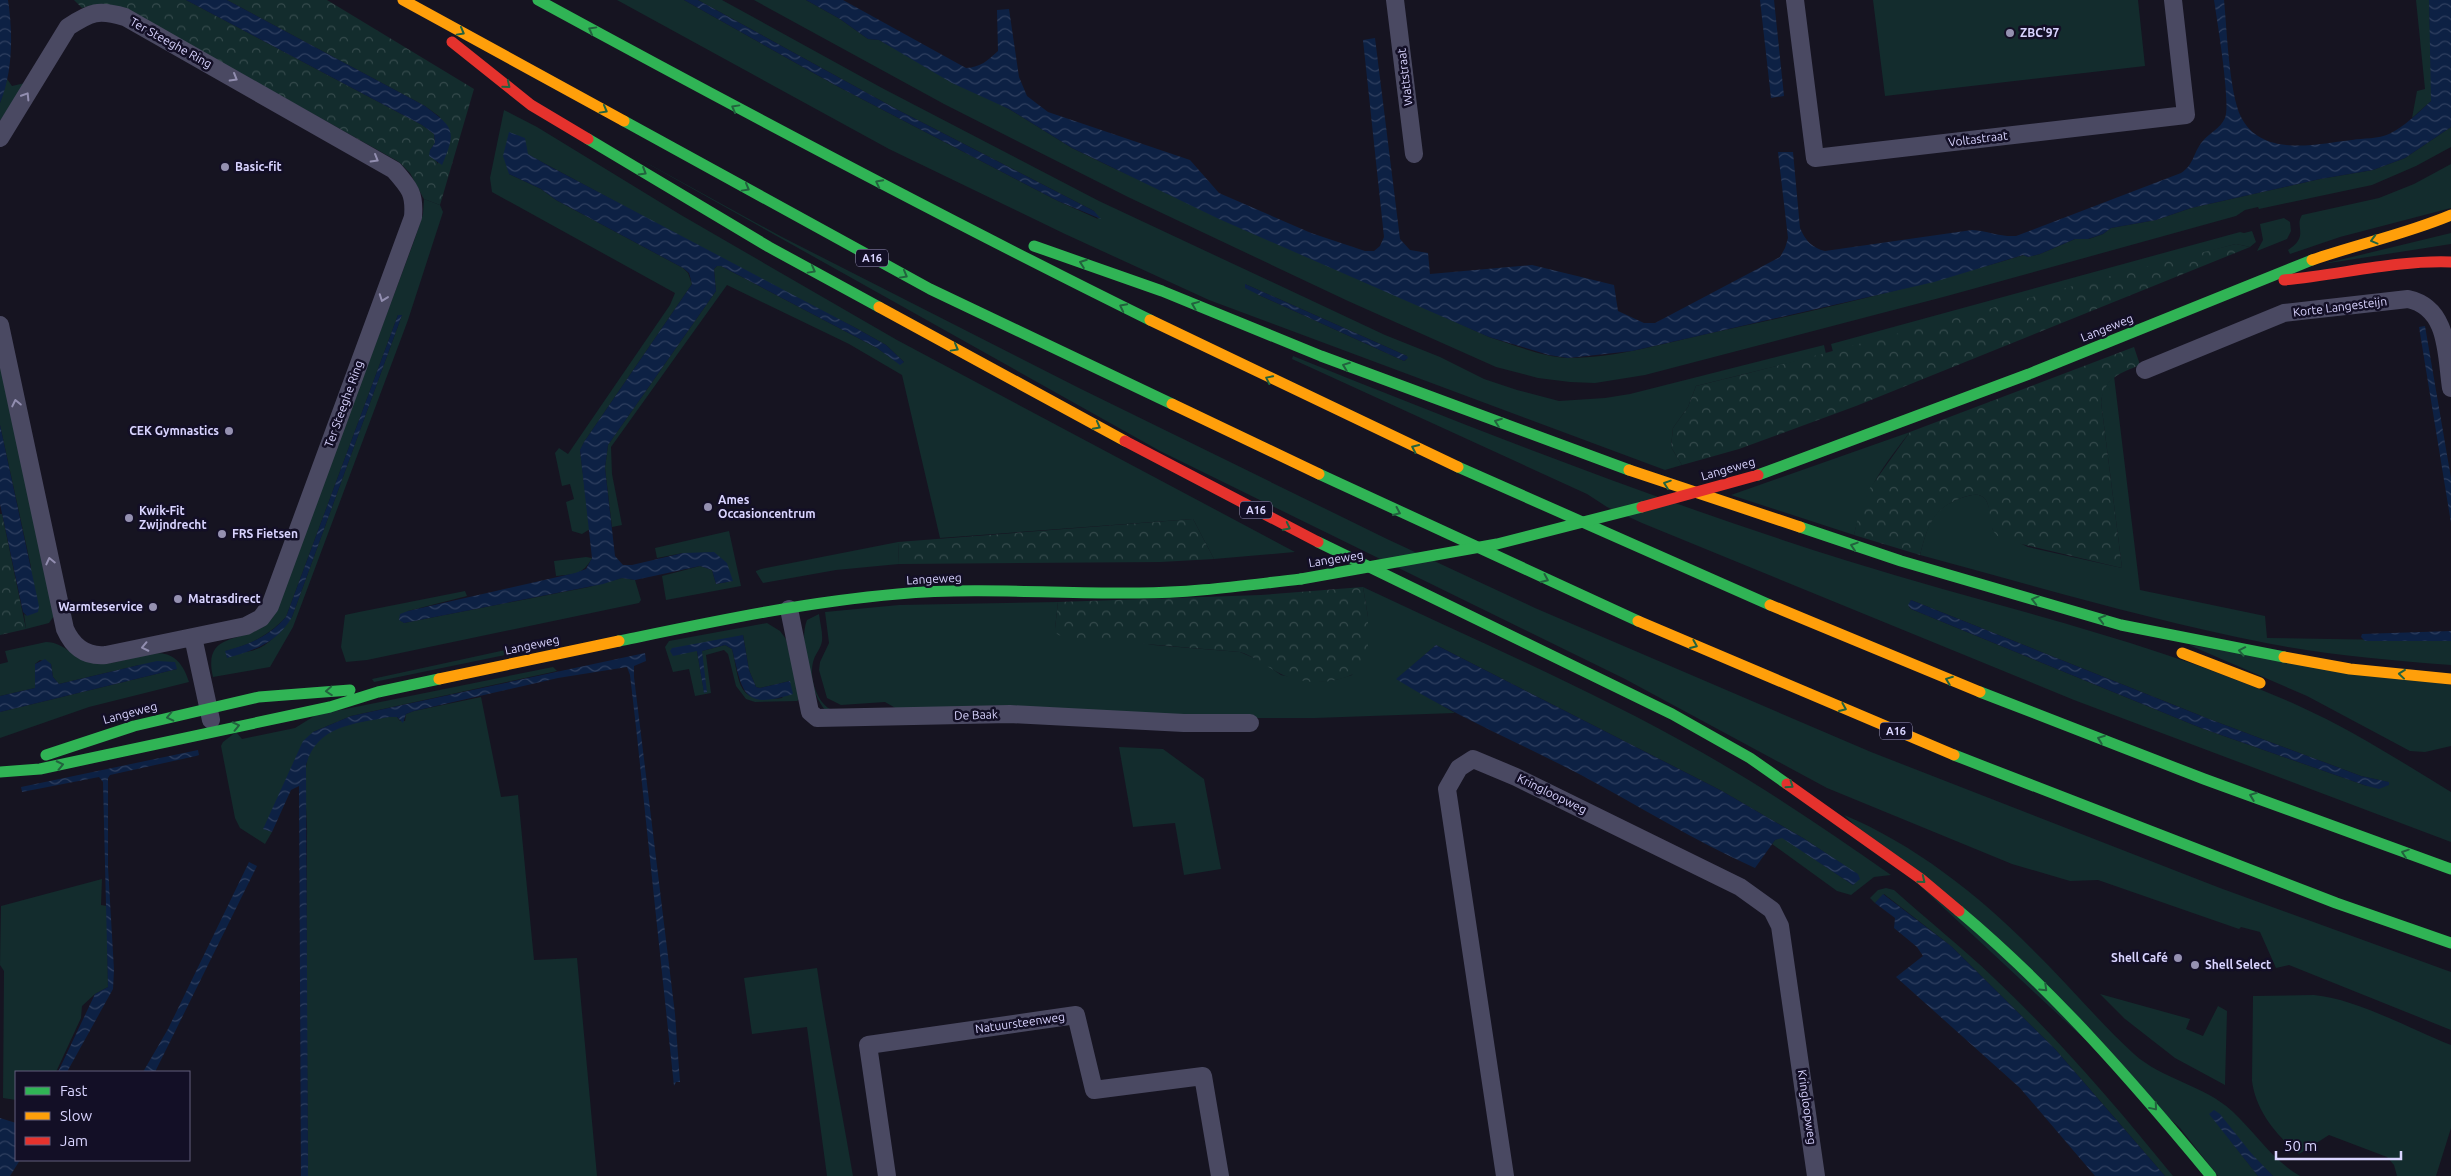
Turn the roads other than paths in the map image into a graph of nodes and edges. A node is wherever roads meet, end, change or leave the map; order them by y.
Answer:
1 (402, 0) edge
2 (538, 0) edge
3 (1395, 0) edge
4 (1795, 0) edge
5 (2173, 0) edge
6 (0, 138) edge
7 (1414, 154) dead end
8 (922, 206) junction
9 (2451, 215) edge
10 (2451, 227) edge
11 (2421, 228) junction
12 (2451, 250) edge
13 (2422, 261) junction
14 (2451, 262) edge
15 (2261, 282) junction
16 (0, 325) edge
17 (2145, 370) dead end
18 (2451, 388) edge
19 (789, 608) junction
20 (2121, 624) junction
21 (193, 637) junction
22 (2451, 679) edge
23 (2260, 683) dead end
24 (378, 692) junction
25 (208, 708) junction
26 (1250, 723) dead end
27 (213, 731) junction
28 (6, 771) edge
29 (2451, 869) edge
30 (2451, 943) edge
31 (887, 1176) edge
32 (1220, 1176) edge
33 (1504, 1176) edge
34 (1816, 1176) edge
35 (2211, 1176) edge

1 -> 30 main road, A16
1 -> 35 main road, A16
8 -> 2 main road
3 - 7 street, Wattstraat
4 - 5 street, Voltastraat
6 -> 21 street, Ter Steeghe Ring
20 -> 8 main road
29 -> 8 main road
9 - 11 main road, Langeweg
10 - 11 main road, Langeweg
11 -> 15 main road, Langeweg
12 - 13 main road, Langeweg
13 - 14 main road, Langeweg
13 - 15 main road, Langeweg
15 - 19 main road, Langeweg, bridge
21 -> 16 street, Ter Steeghe Ring
17 - 18 street, Korte Langesteijn
19 - 24 main road, Langeweg
19 - 26 street, De Baak
22 -> 20 main road
20 - 23 main road
21 - 25 street
24 -> 25 main road, Langeweg
27 -> 24 main road, Langeweg
25 - 27 street
25 -> 28 main road, Langeweg
28 -> 27 main road, Langeweg
31 - 32 street, Natuursteenweg
33 - 34 street, Kringloopweg

